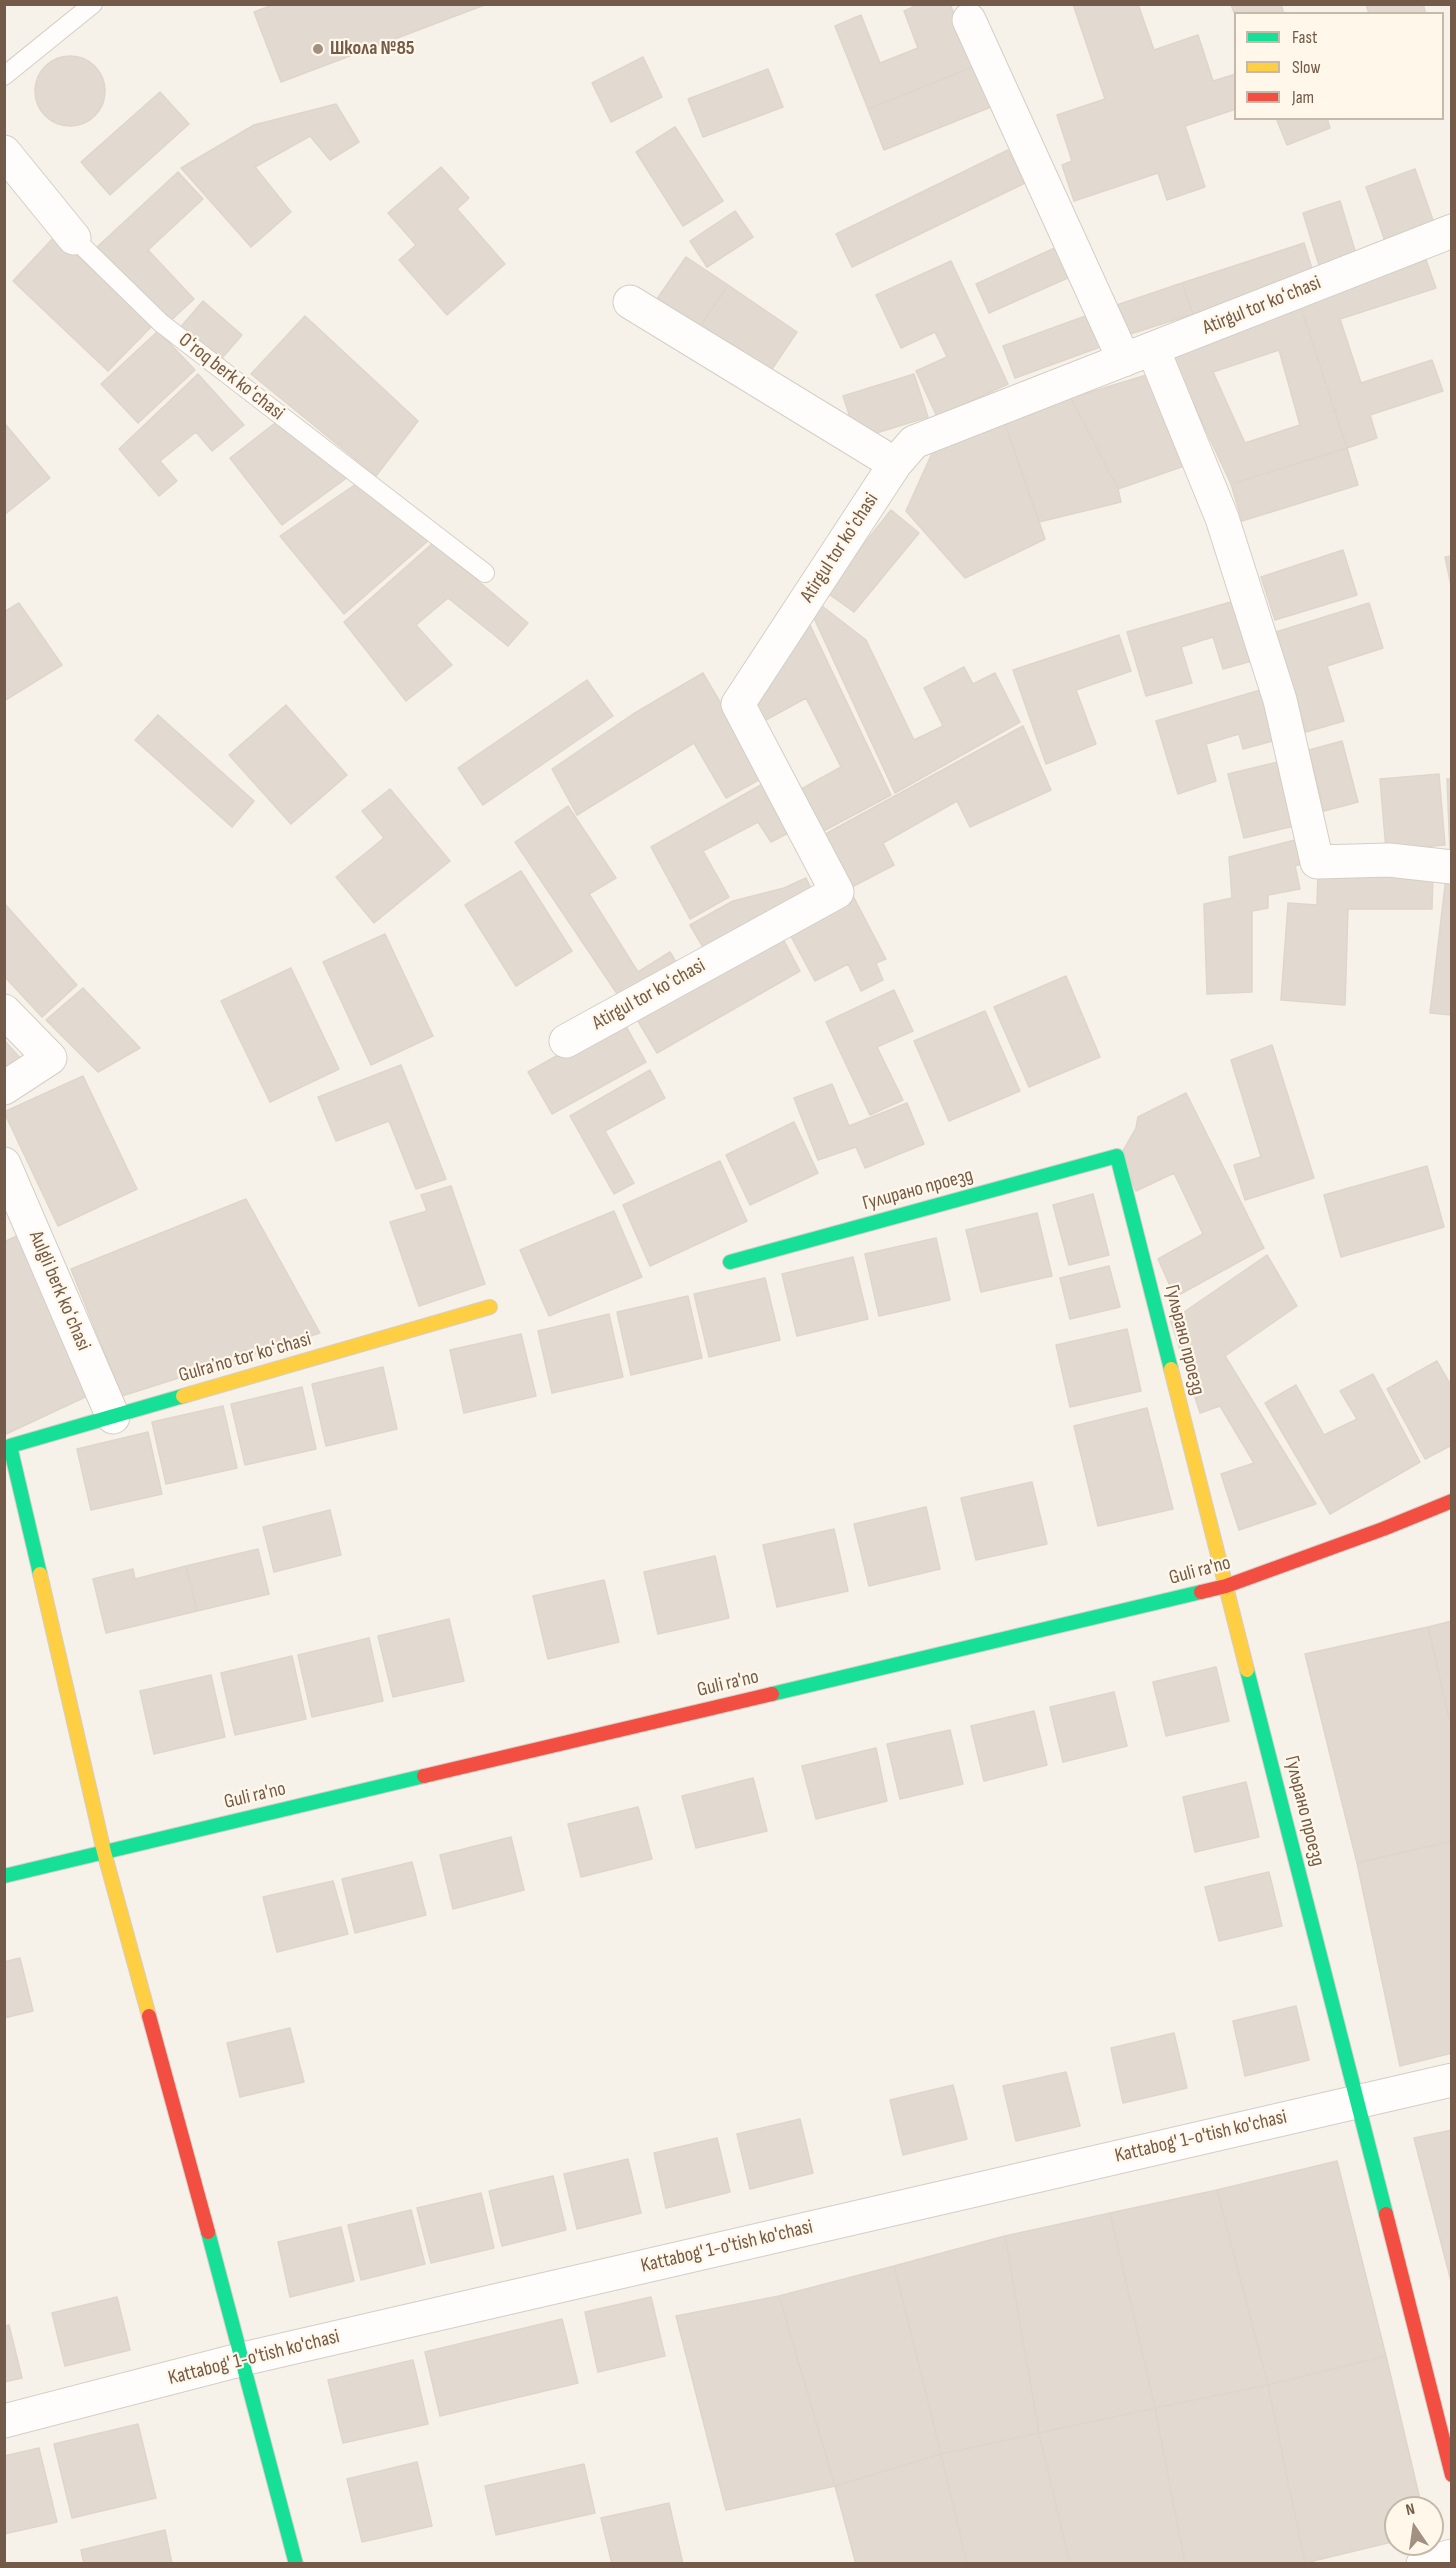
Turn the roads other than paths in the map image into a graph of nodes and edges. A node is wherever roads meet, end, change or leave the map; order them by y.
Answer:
1 (93, 4) edge
2 (969, 20) dead end
3 (4, 76) edge
4 (4, 152) edge
5 (1452, 231) edge
6 (74, 238) joint
7 (630, 302) dead end
8 (1138, 355) junction
9 (895, 464) junction
10 (485, 573) dead end
11 (1452, 867) edge
12 (4, 1011) edge
13 (566, 1041) dead end
14 (4, 1088) edge
15 (1117, 1156) joint
16 (4, 1164) edge
17 (730, 1262) dead end
18 (490, 1307) dead end
19 (113, 1417) junction
20 (1452, 1501) edge
21 (1226, 1586) junction
22 (104, 1852) junction
23 (4, 1876) edge
24 (1452, 2080) edge
25 (1358, 2101) junction
26 (243, 2359) junction
27 (4, 2421) edge
28 (1452, 2475) edge
29 (1452, 2556) edge
30 (296, 2564) edge
31 (1423, 2564) edge

1 - 3 lane
2 - 8 street
4 - 6 street, Oʻroq berk koʻchasi
5 - 8 street, Atirgul tor koʻchasi
6 - 10 lane, Oʻroq berk koʻchasi
7 - 9 street
8 - 9 street, Atirgul tor koʻchasi
8 - 11 street
9 - 13 street, Atirgul tor koʻchasi
12 - 14 street
15 - 17 street, Гулирано проезд
15 - 21 street, Гульрано проезд
16 - 19 street, Aulgli berk koʻchasi
18 - 19 street, Gulraʼno tor koʻchasi
19 - 22 street, Gulraʼno tor koʻchasi
20 - 21 street, Guli ra'no
21 - 22 street, Guli ra'no
21 - 25 street, Гульрано проезд
22 - 23 street, Guli ra'no
22 - 26 street
24 - 25 street, Kattabog' 1-o'tish ko'chasi
25 - 26 street, Kattabog' 1-o'tish ko'chasi
25 - 28 street, Гульрано проезд
26 - 27 street, Kattabog' 1-o'tish ko'chasi
26 - 30 street
29 - 31 street

